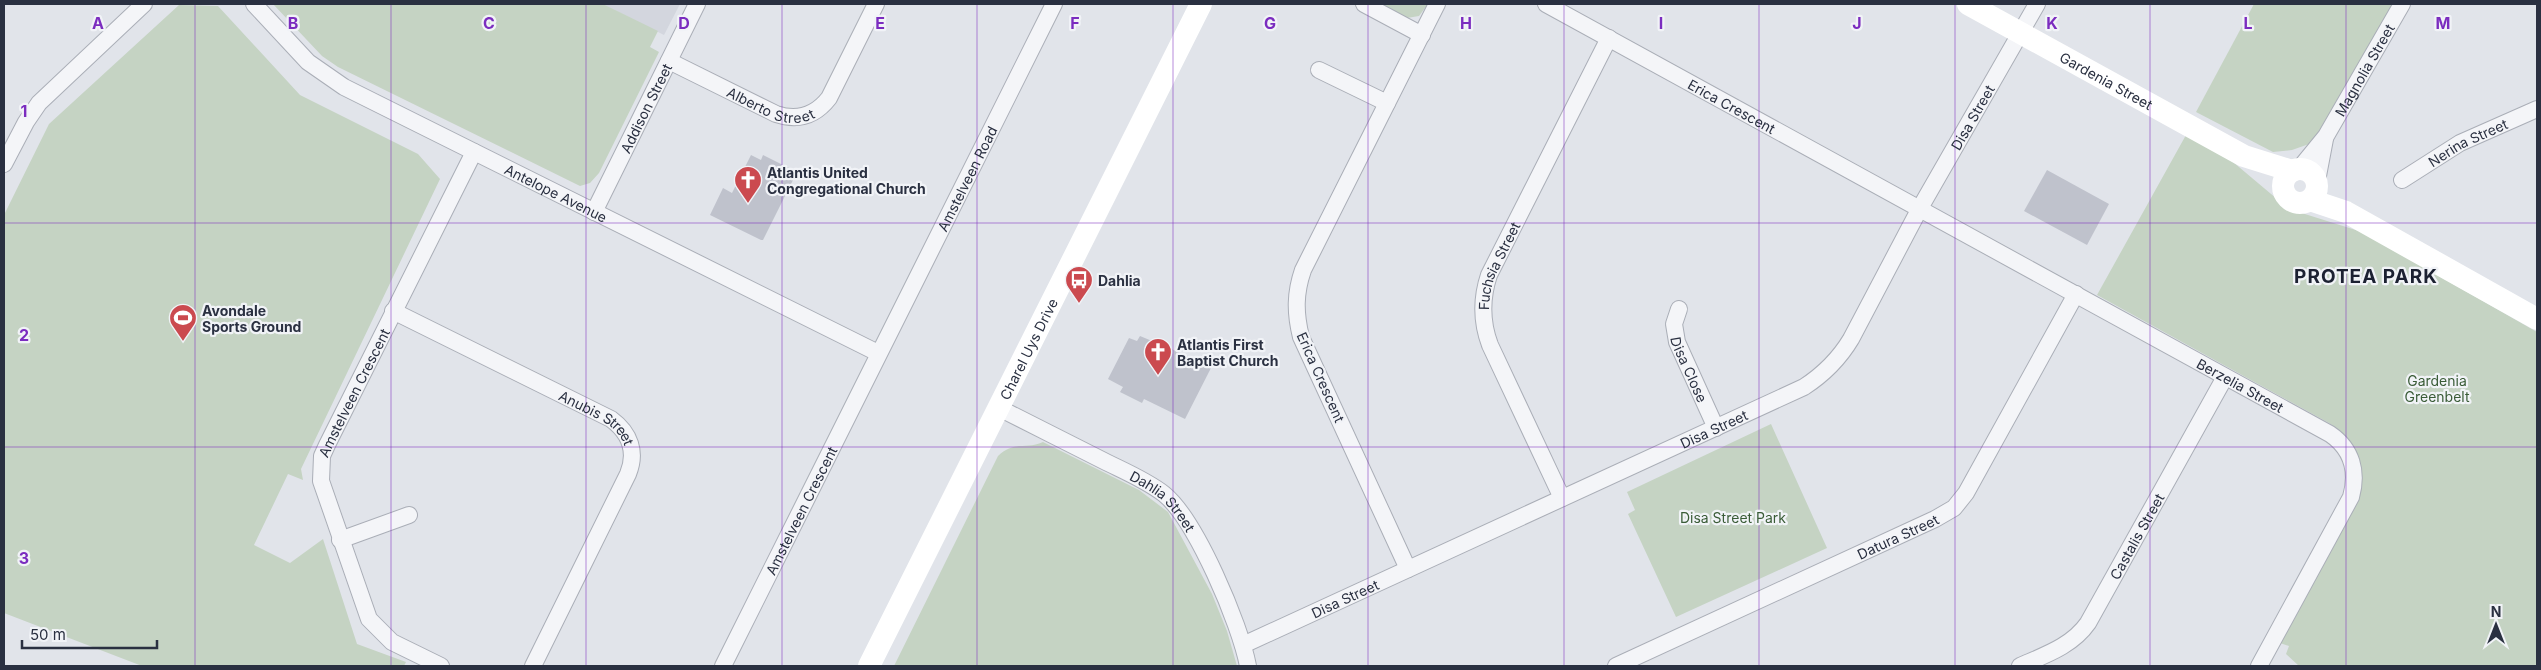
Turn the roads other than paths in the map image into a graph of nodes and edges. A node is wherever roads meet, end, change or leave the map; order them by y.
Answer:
1 (144, 4) edge
2 (254, 4) edge
3 (697, 4) edge
4 (876, 4) edge
5 (1054, 4) edge
6 (1200, 4) edge
7 (1364, 4) edge
8 (1438, 4) edge
9 (1546, 4) edge
10 (1968, 4) edge
11 (2037, 4) edge
12 (2402, 4) edge
13 (2021, 33) junction
14 (1422, 35) junction
15 (1609, 38) junction
16 (669, 61) junction
17 (1319, 70) dead end
18 (1387, 103) junction
19 (2537, 109) edge
20 (474, 152) junction
21 (4, 164) edge
22 (2402, 180) dead end
23 (2303, 183) junction
24 (1920, 208) junction
25 (594, 212) junction
26 (2076, 294) junction
27 (1679, 308) dead end
28 (393, 311) junction
29 (2537, 319) edge
30 (878, 353) junction
31 (2225, 377) junction
32 (999, 408) junction
33 (1716, 428) junction
34 (1562, 498) junction
35 (409, 515) dead end
36 (340, 540) junction
37 (1408, 569) junction
38 (1243, 645) junction
39 (441, 666) edge
40 (533, 666) edge
41 (722, 666) edge
42 (869, 666) edge
43 (1248, 666) edge
44 (1616, 666) edge
45 (2020, 666) edge
46 (2259, 666) edge

1 - 21 street
2 - 20 street, Antelope Avenue
3 - 16 street, Addison Street
4 - 16 street, Alberto Street
5 - 30 street, Amstelveen Road
6 - 32 main road, Charel Uys Drive
7 - 14 street
8 - 14 street, Erica Crescent
9 - 15 street, Erica Crescent
10 - 13 main road, Gardenia Street
11 - 13 street, Disa Street
12 - 23 street, Magnolia Street
13 - 23 main road, Gardenia Street
13 - 24 street, Disa Street
14 - 18 street, Erica Crescent
15 - 24 street, Erica Crescent
15 - 34 street, Fuchsia Street
16 - 25 street, Addison Street
17 - 18 street
18 - 37 street, Erica Crescent
19 - 22 street, Nerina Street
20 - 25 street, Antelope Avenue
20 - 28 street, Amstelveen Crescent
23 - 29 main road, Gardenia Street
24 - 26 street, Berzelia Street
24 - 33 street, Disa Street
25 - 30 street, Antelope Avenue
26 - 31 street, Berzelia Street
26 - 44 street, Datura Street
27 - 33 street, Disa Close
28 - 36 street, Amstelveen Crescent
28 - 40 street, Anubis Street
30 - 41 street, Amstelveen Crescent
31 - 45 street, Castalis Street
31 - 46 street, Berzelia Street
32 - 38 street, Dahlia Street
32 - 42 main road, Charel Uys Drive
33 - 34 street, Disa Street
34 - 37 street, Disa Street
35 - 36 street
36 - 39 street, Amstelveen Crescent
37 - 38 street, Disa Street
38 - 43 street, Dahlia Street

